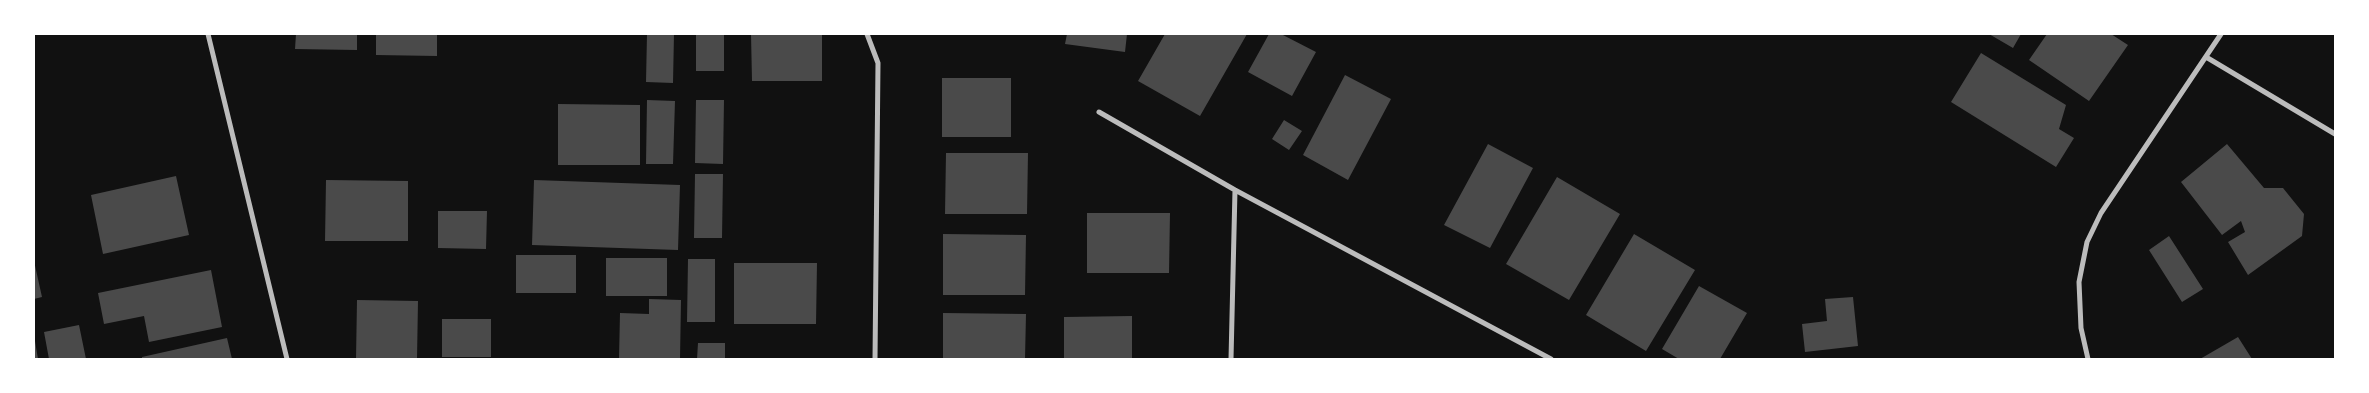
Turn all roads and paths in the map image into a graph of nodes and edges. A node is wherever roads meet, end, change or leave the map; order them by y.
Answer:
1 (208, 34) edge
2 (867, 34) edge
3 (2220, 34) edge
4 (2206, 57) junction
5 (1099, 112) dead end
6 (2335, 134) edge
7 (1235, 190) junction
8 (287, 359) edge
9 (875, 359) edge
10 (1231, 359) edge
11 (1551, 359) edge
12 (2088, 359) edge

1 - 8 street
2 - 9 street
3 - 4 street
4 - 6 street
4 - 12 street
5 - 7 street
7 - 10 street
7 - 11 street

